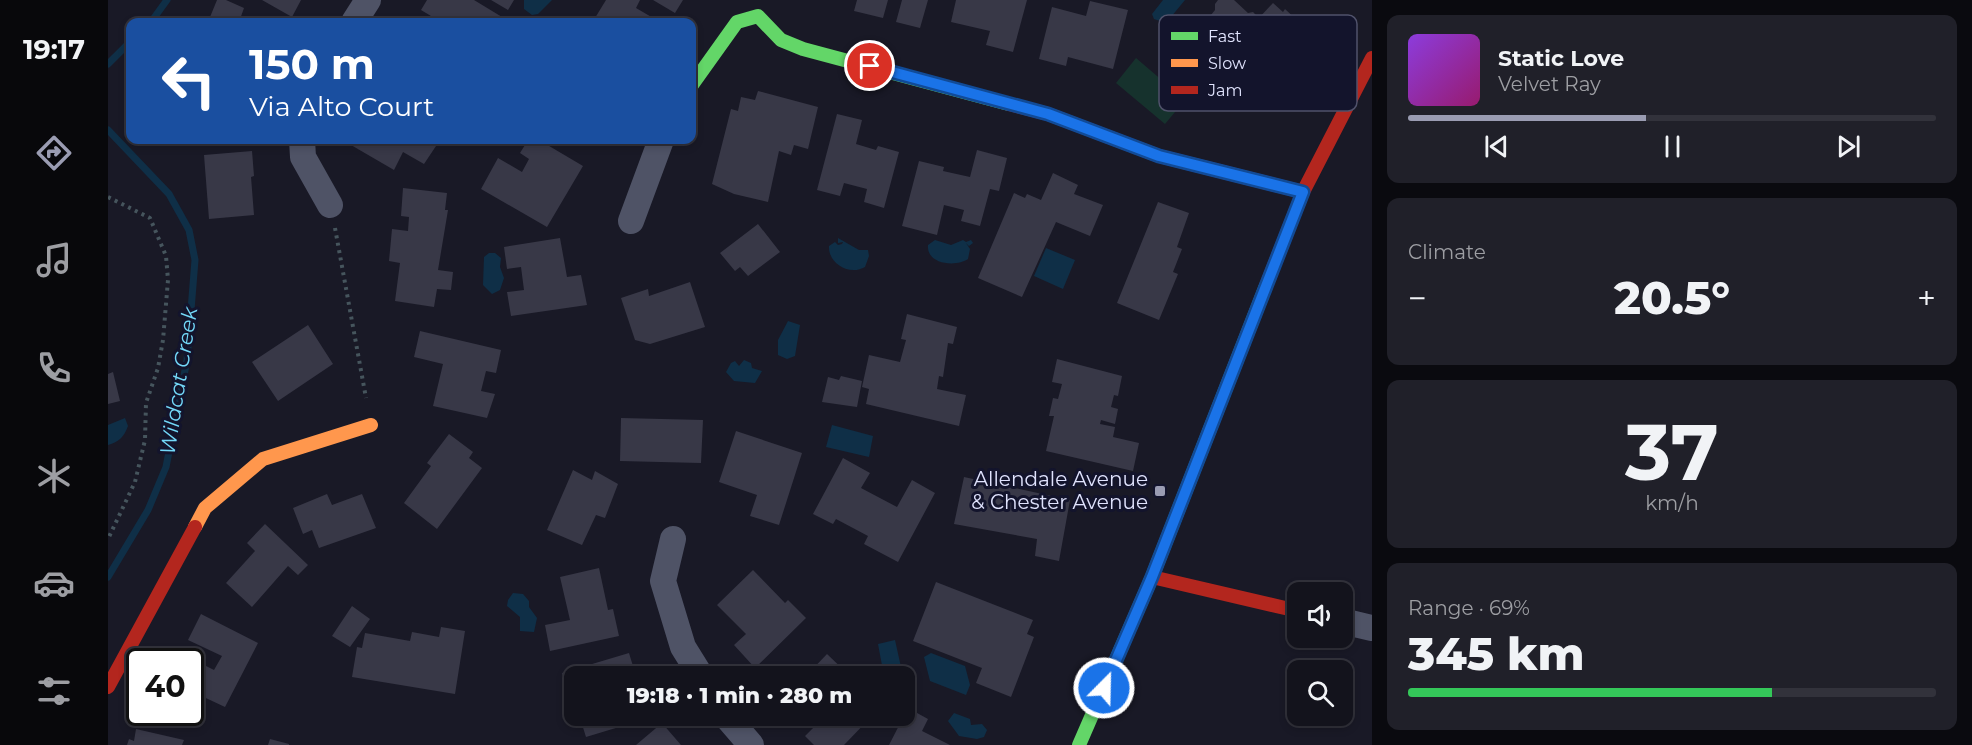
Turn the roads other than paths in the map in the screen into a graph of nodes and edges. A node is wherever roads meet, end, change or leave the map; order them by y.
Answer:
1 (368, 0) edge
2 (357, 18) edge
3 (1372, 58) edge
4 (696, 79) edge
5 (1357, 87) edge
6 (1345, 111) edge
7 (302, 144) edge
8 (660, 144) edge
9 (1303, 192) junction
10 (330, 205) road end
11 (631, 220) dead end
12 (371, 425) road end
13 (673, 539) dead end
14 (1152, 577) junction
15 (1287, 608) edge
16 (1353, 624) edge
17 (1372, 628) edge
18 (695, 666) edge
19 (108, 687) edge
20 (735, 726) edge
21 (751, 745) edge
22 (1079, 745) edge

1 - 2 street
3 - 5 street
4 - 9 street
6 - 9 street
7 - 10 street
8 - 11 street
9 - 14 street
12 - 19 street
13 - 18 street
14 - 15 street
14 - 22 street
16 - 17 street
20 - 21 street

